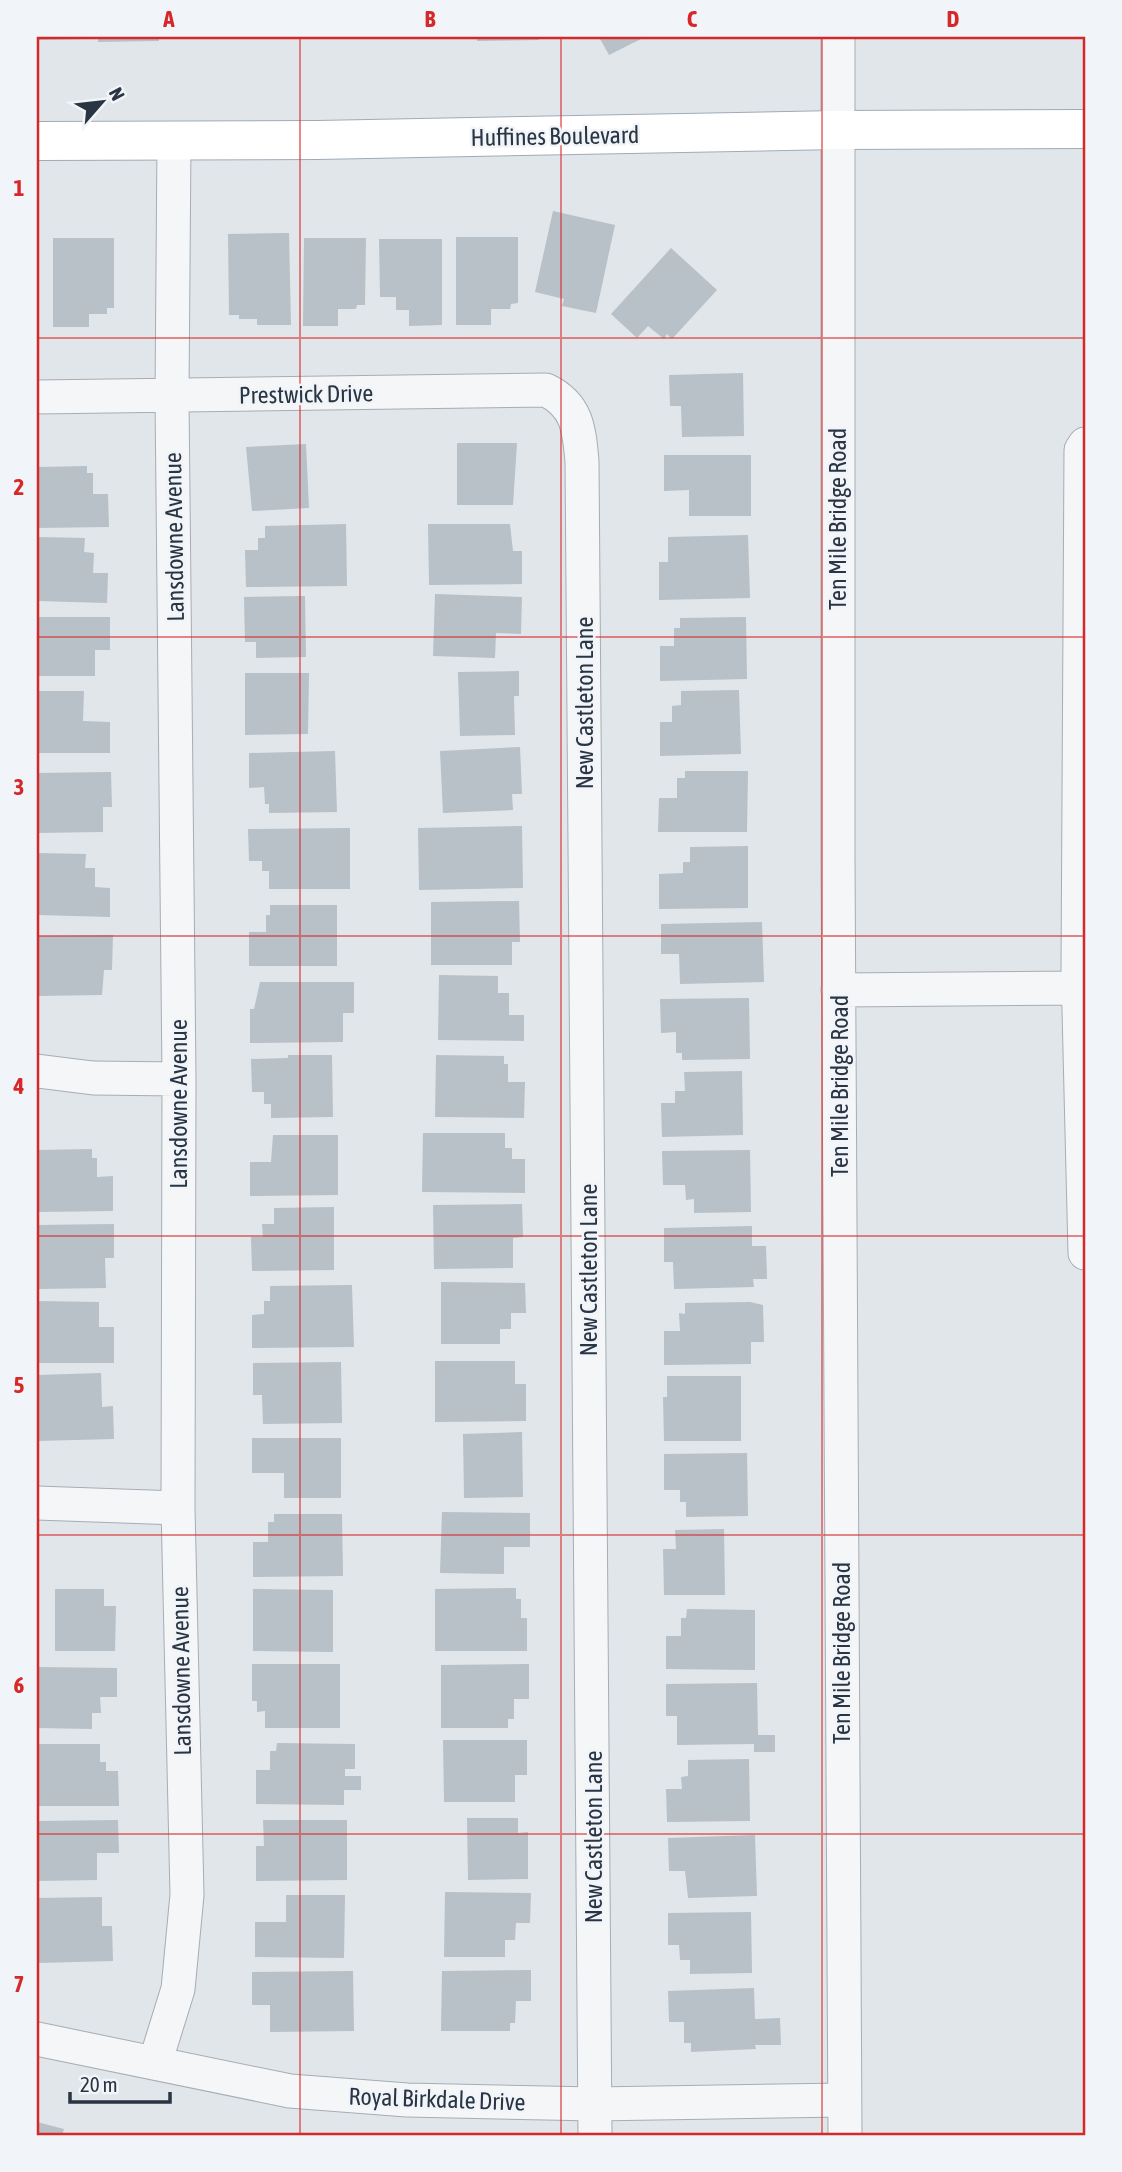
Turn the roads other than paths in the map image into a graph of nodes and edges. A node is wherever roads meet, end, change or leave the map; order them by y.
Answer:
1 (838, 37) edge
2 (1082, 127) edge
3 (837, 130) junction
4 (174, 140) junction
5 (37, 141) edge
6 (37, 397) edge
7 (172, 397) junction
8 (570, 406) joint
9 (1085, 444) edge
10 (1080, 988) junction
11 (838, 990) junction
12 (37, 1071) edge
13 (179, 1079) junction
14 (1085, 1252) edge
15 (37, 1503) edge
16 (178, 1508) junction
17 (37, 2039) edge
18 (155, 2063) junction
19 (843, 2100) junction
20 (595, 2120) edge
21 (845, 2135) edge

1 - 3 street, Ten Mile Bridge Road
2 - 3 main road, Huffines Boulevard
3 - 4 main road, Huffines Boulevard
3 - 11 street, Ten Mile Bridge Road
4 - 5 main road, Huffines Boulevard
4 - 7 street, Lansdowne Avenue
6 - 7 street, Prestwick Drive
7 - 8 street, Prestwick Drive
7 - 13 street, Lansdowne Avenue
8 - 20 street, New Castleton Lane
9 - 10 street
10 - 11 street
10 - 14 street
11 - 19 street, Ten Mile Bridge Road
12 - 13 street
13 - 16 street, Lansdowne Avenue
15 - 16 street
16 - 18 street, Lansdowne Avenue
17 - 18 street, Royal Birkdale Drive
18 - 20 street, Royal Birkdale Drive
19 - 20 street, Royal Birkdale Drive
19 - 21 street, Ten Mile Bridge Road

